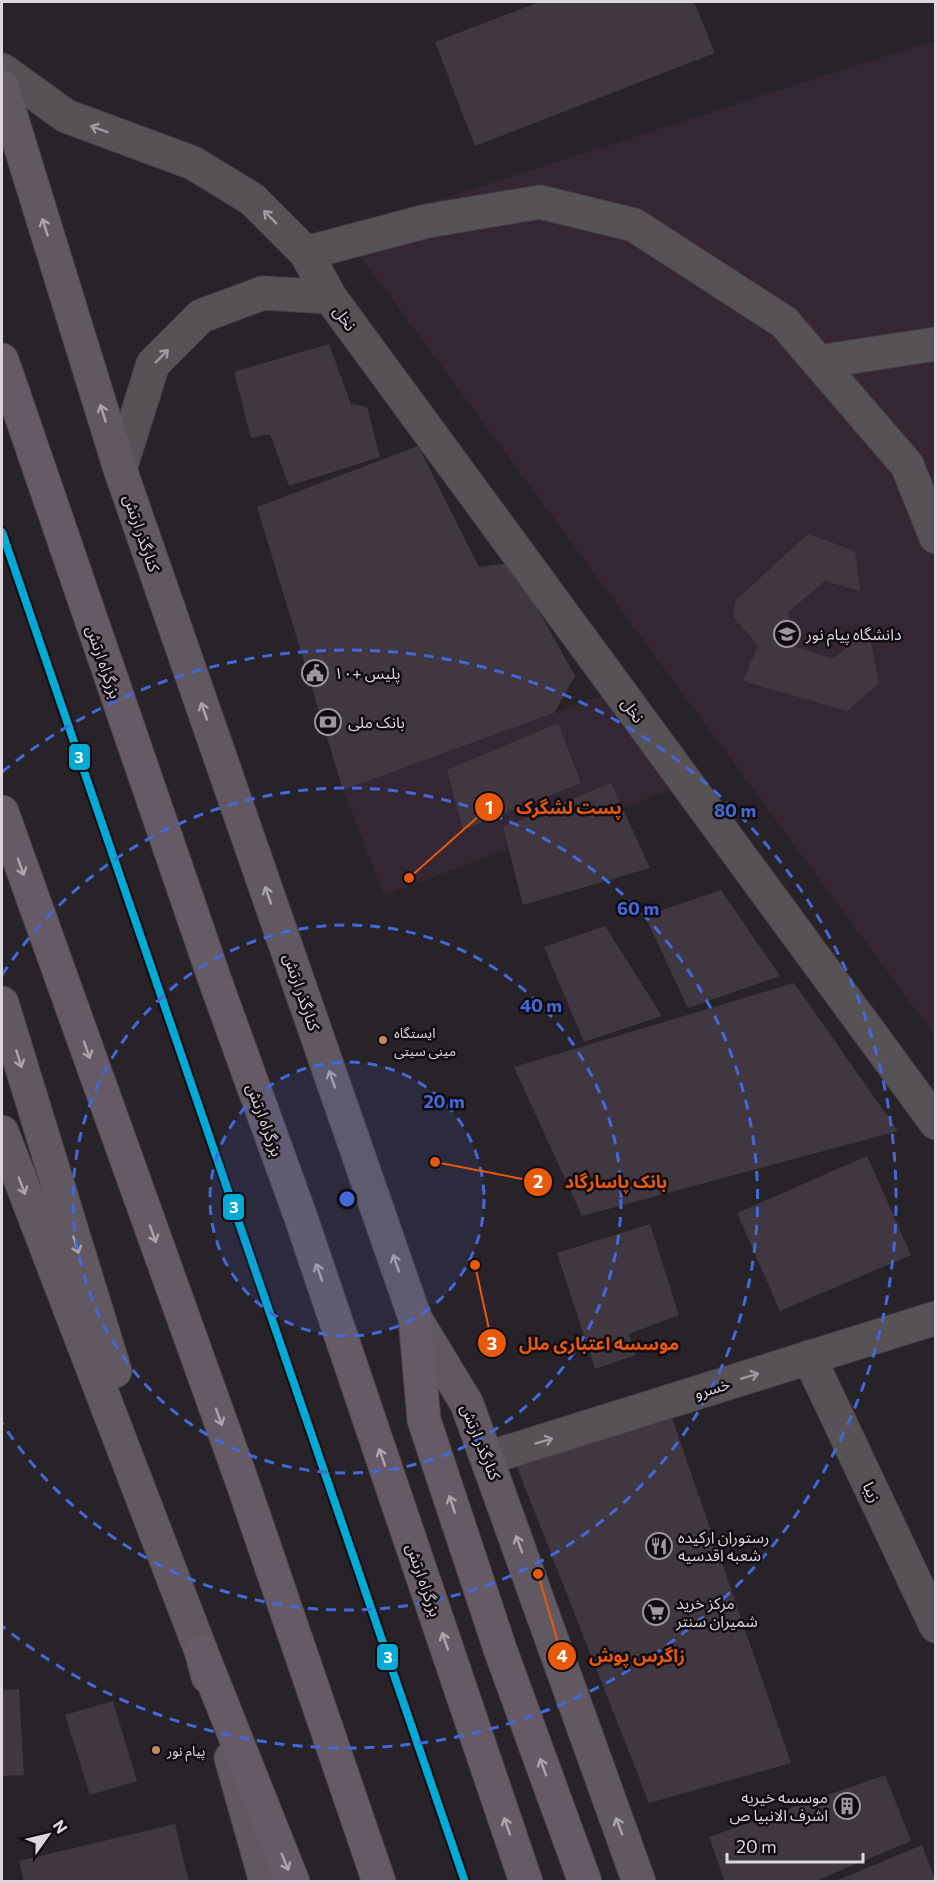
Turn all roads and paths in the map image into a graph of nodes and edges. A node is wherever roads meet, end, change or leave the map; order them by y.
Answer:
1 (2, 70) edge
2 (2, 87) edge
3 (306, 253) junction
4 (330, 297) junction
5 (936, 344) edge
6 (2, 360) edge
7 (818, 362) junction
8 (120, 469) junction
9 (936, 537) edge
10 (2, 812) edge
11 (2, 1003) edge
12 (936, 1123) edge
13 (2, 1132) edge
14 (415, 1318) junction
15 (936, 1318) edge
16 (809, 1357) junction
17 (488, 1458) junction
18 (936, 1626) edge
19 (201, 1651) junction
20 (266, 1881) edge
21 (293, 1881) edge
22 (379, 1881) edge
23 (526, 1881) edge
24 (585, 1881) edge
25 (639, 1881) edge

3 -> 1 main road, نخل
8 -> 2 main road, کنارگذر ارتش
3 - 4 main road, نخل
3 - 7 main road
8 -> 4 main road, نخل
4 - 12 main road, نخل
5 - 7 main road
23 -> 6 highway, بزرگراه ارتش
7 - 9 main road
14 -> 8 main road, کنارگذر ارتش
10 -> 22 highway
11 -> 19 main road
13 -> 19 main road
14 - 17 main road, کنارگذر ارتش
24 -> 14 highway
15 - 16 main road, خسرو
17 -> 16 main road, خسرو
16 - 18 main road, زیبا
25 -> 17 main road, کنارگذر ارتش
19 - 20 main road
19 -> 21 highway

